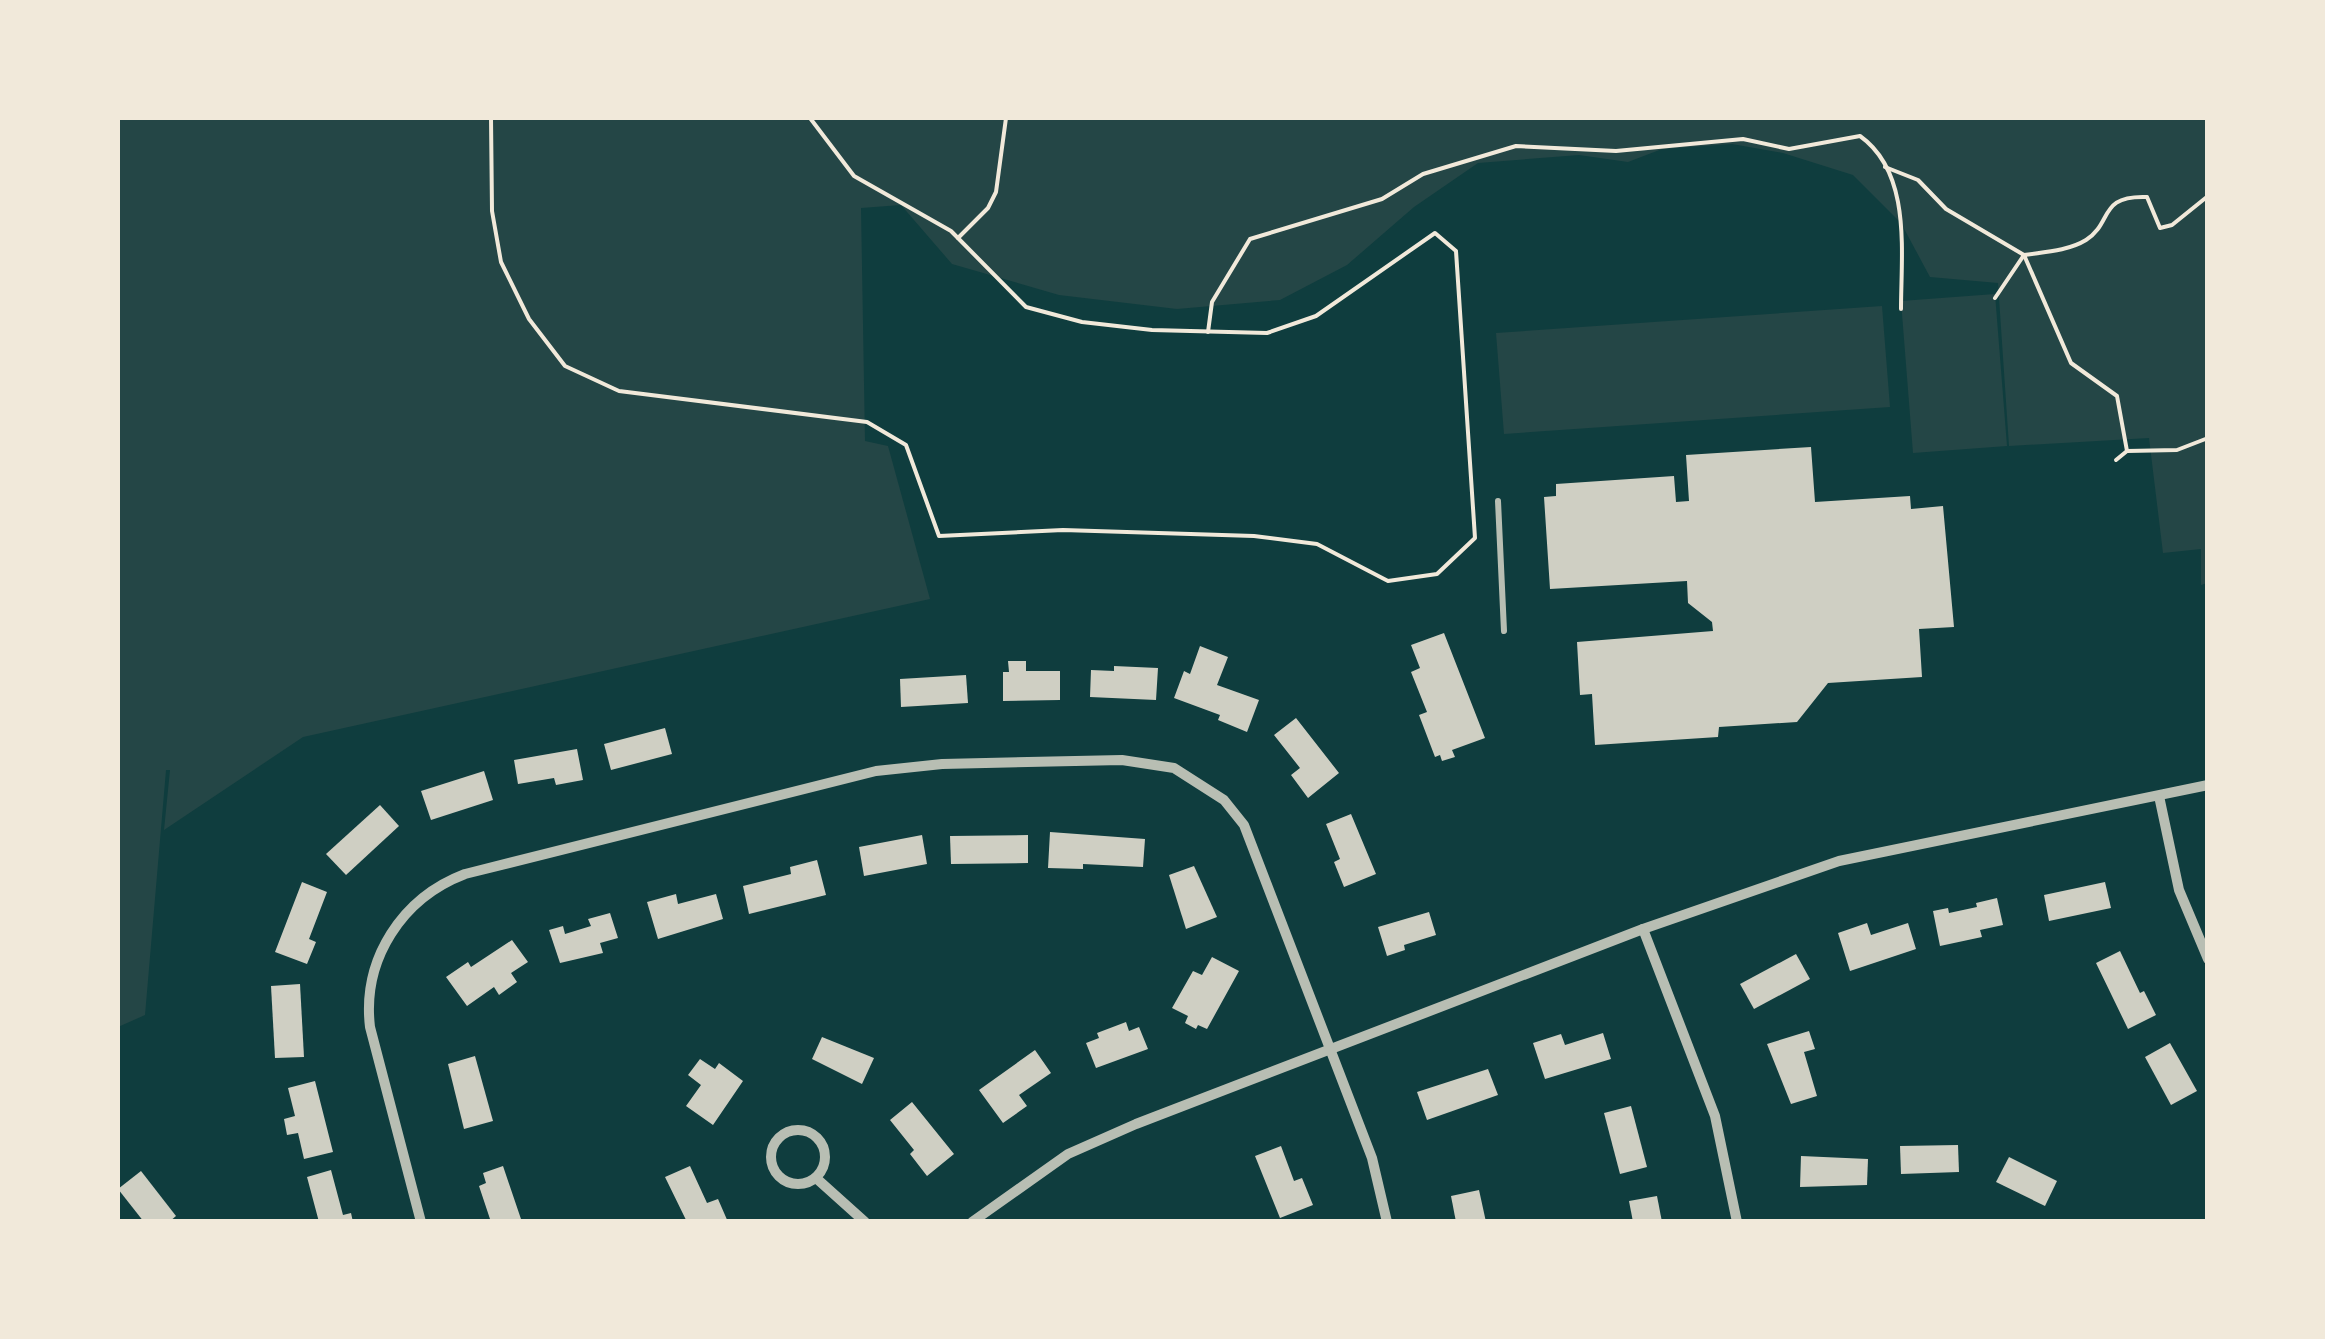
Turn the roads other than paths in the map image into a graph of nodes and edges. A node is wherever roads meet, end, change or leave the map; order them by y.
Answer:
1 (1498, 501) dead end
2 (1504, 632) dead end
3 (2208, 785) edge
4 (2159, 796) junction
5 (1643, 929) junction
6 (2208, 959) edge
7 (1332, 1050) junction
8 (816, 1178) junction
9 (421, 1222) edge
10 (865, 1222) edge
11 (972, 1222) edge
12 (1387, 1222) edge
13 (1737, 1222) edge

1 - 2 lane
3 - 4 street
4 - 5 street
4 - 6 street
5 - 7 street
5 - 13 street
7 - 9 street
7 - 11 street
7 - 12 street
8 - 8 street
8 - 10 street

